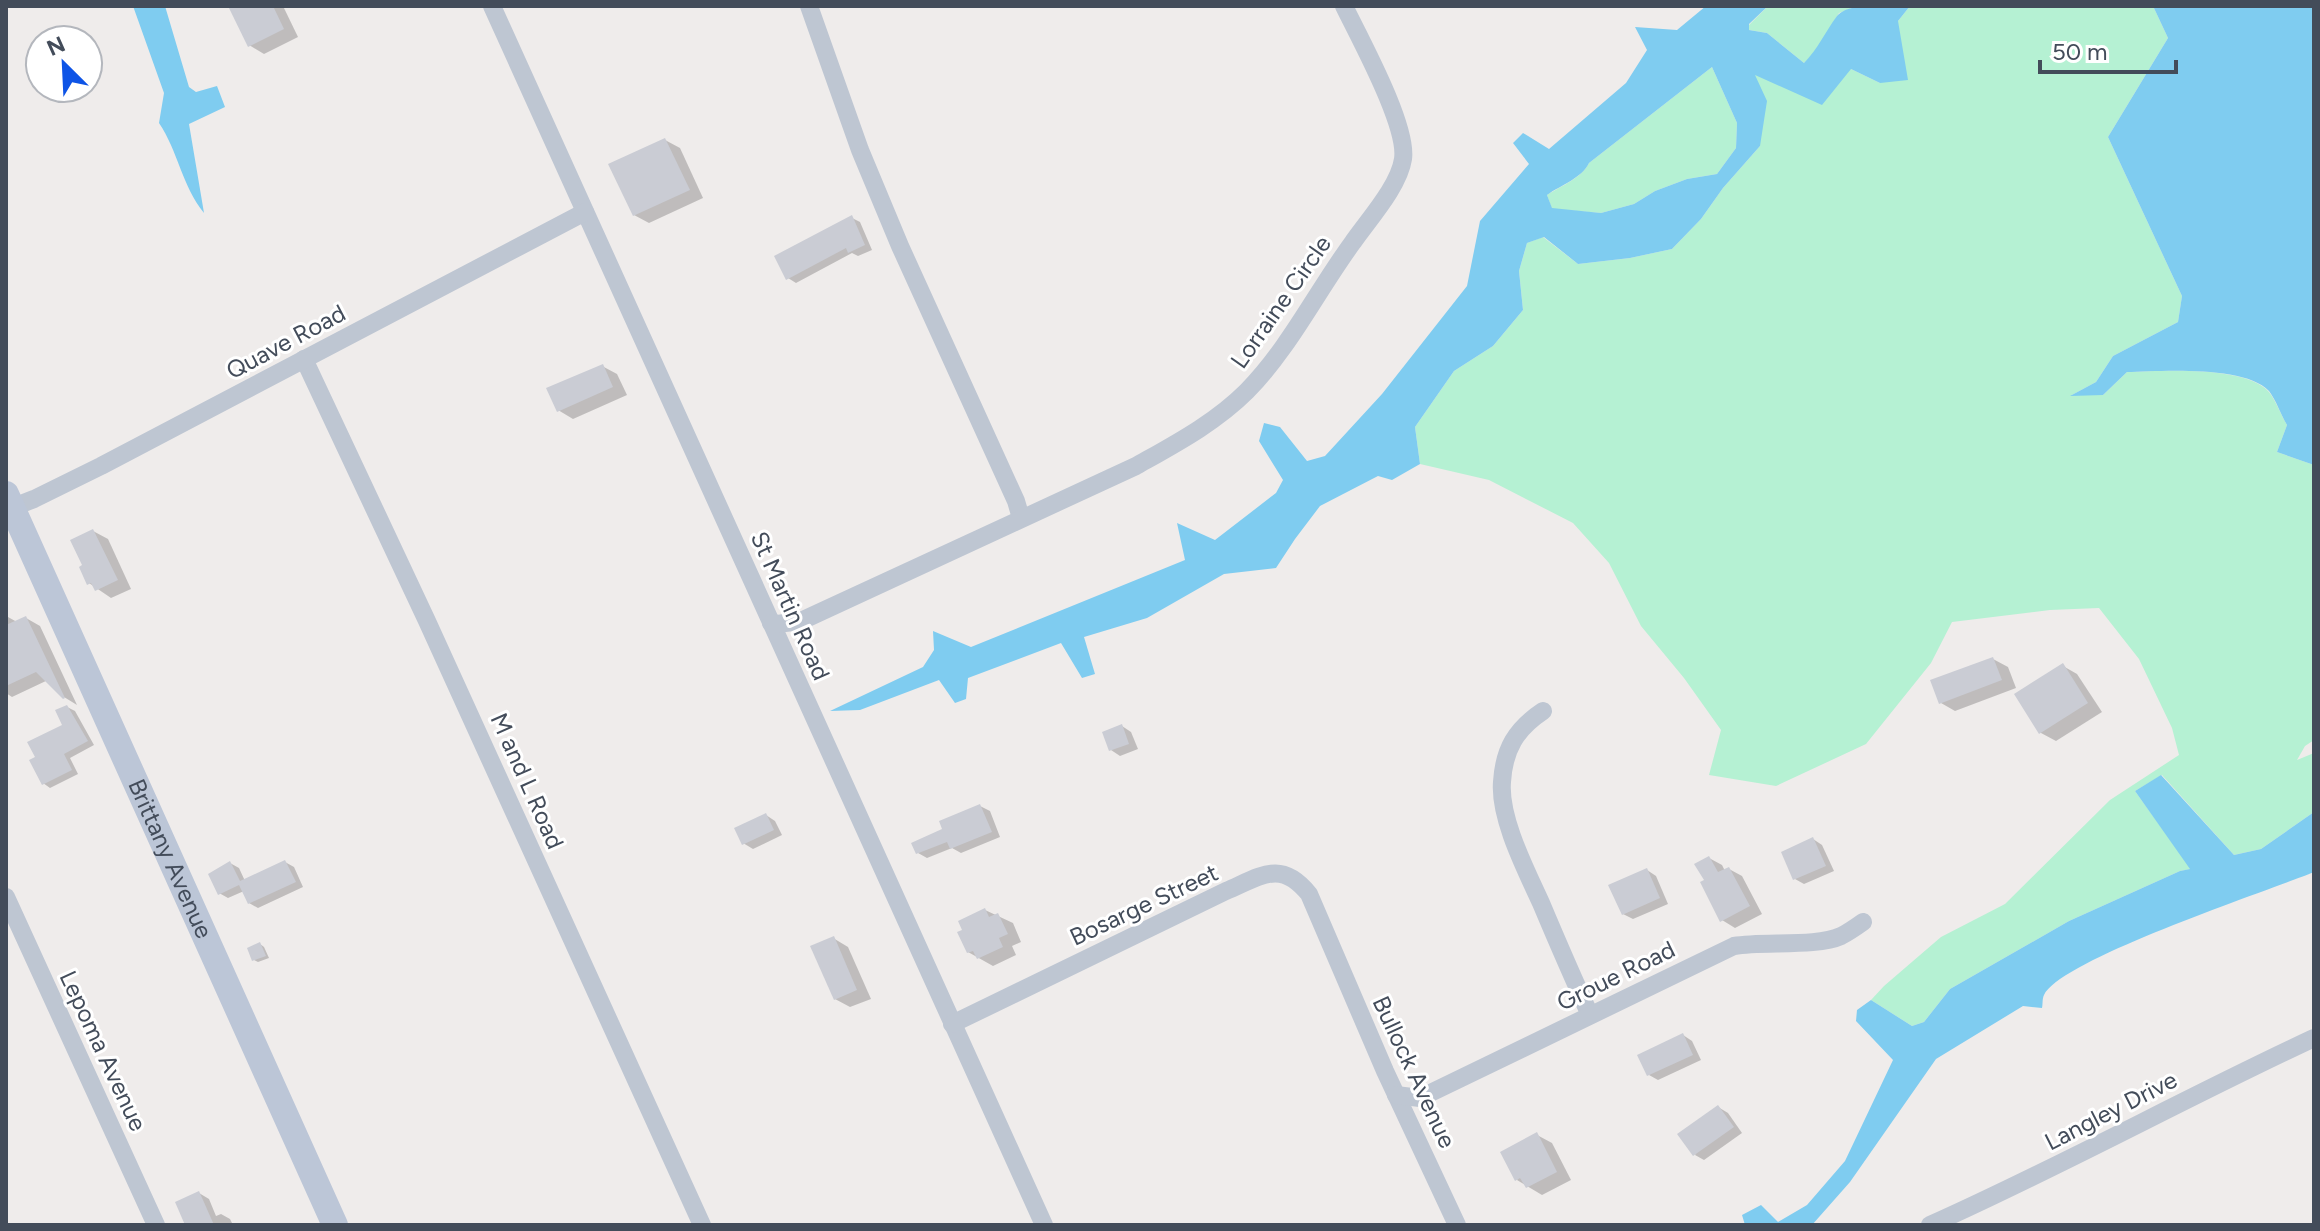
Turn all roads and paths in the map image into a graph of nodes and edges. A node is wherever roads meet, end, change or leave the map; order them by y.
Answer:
1 (492, 6) edge
2 (809, 6) edge
3 (1344, 6) edge
4 (585, 212) junction
5 (304, 359) junction
6 (8, 504) edge
7 (1021, 518) junction
8 (771, 623) junction
9 (1543, 711) dead end
10 (6, 897) edge
11 (1863, 922) dead end
12 (1328, 939) joint
13 (1590, 1015) junction
14 (952, 1024) junction
15 (2314, 1038) edge
16 (1396, 1095) junction
17 (156, 1225) edge
18 (335, 1225) edge
19 (702, 1225) edge
20 (1044, 1225) edge
21 (1457, 1225) edge
22 (1930, 1225) edge

1 - 4 street, St Martin Road
2 - 7 street
3 - 7 street, Lorraine Circle
4 - 5 street, Quave Road
4 - 8 street, St Martin Road
5 - 6 street, Quave Road
5 - 19 street, M and L Road
6 - 18 street, Brittany Avenue
7 - 8 street, Lorraine Circle
8 - 14 street, St Martin Road
9 - 13 street
10 - 17 street, Lepoma Avenue
11 - 13 street, Groue Road
12 - 14 street, Bosarge Street
12 - 16 street, Bullock Avenue
13 - 16 street, Groue Road
14 - 20 street, St Martin Road
15 - 22 street, Langley Drive
16 - 21 street, Bullock Avenue

